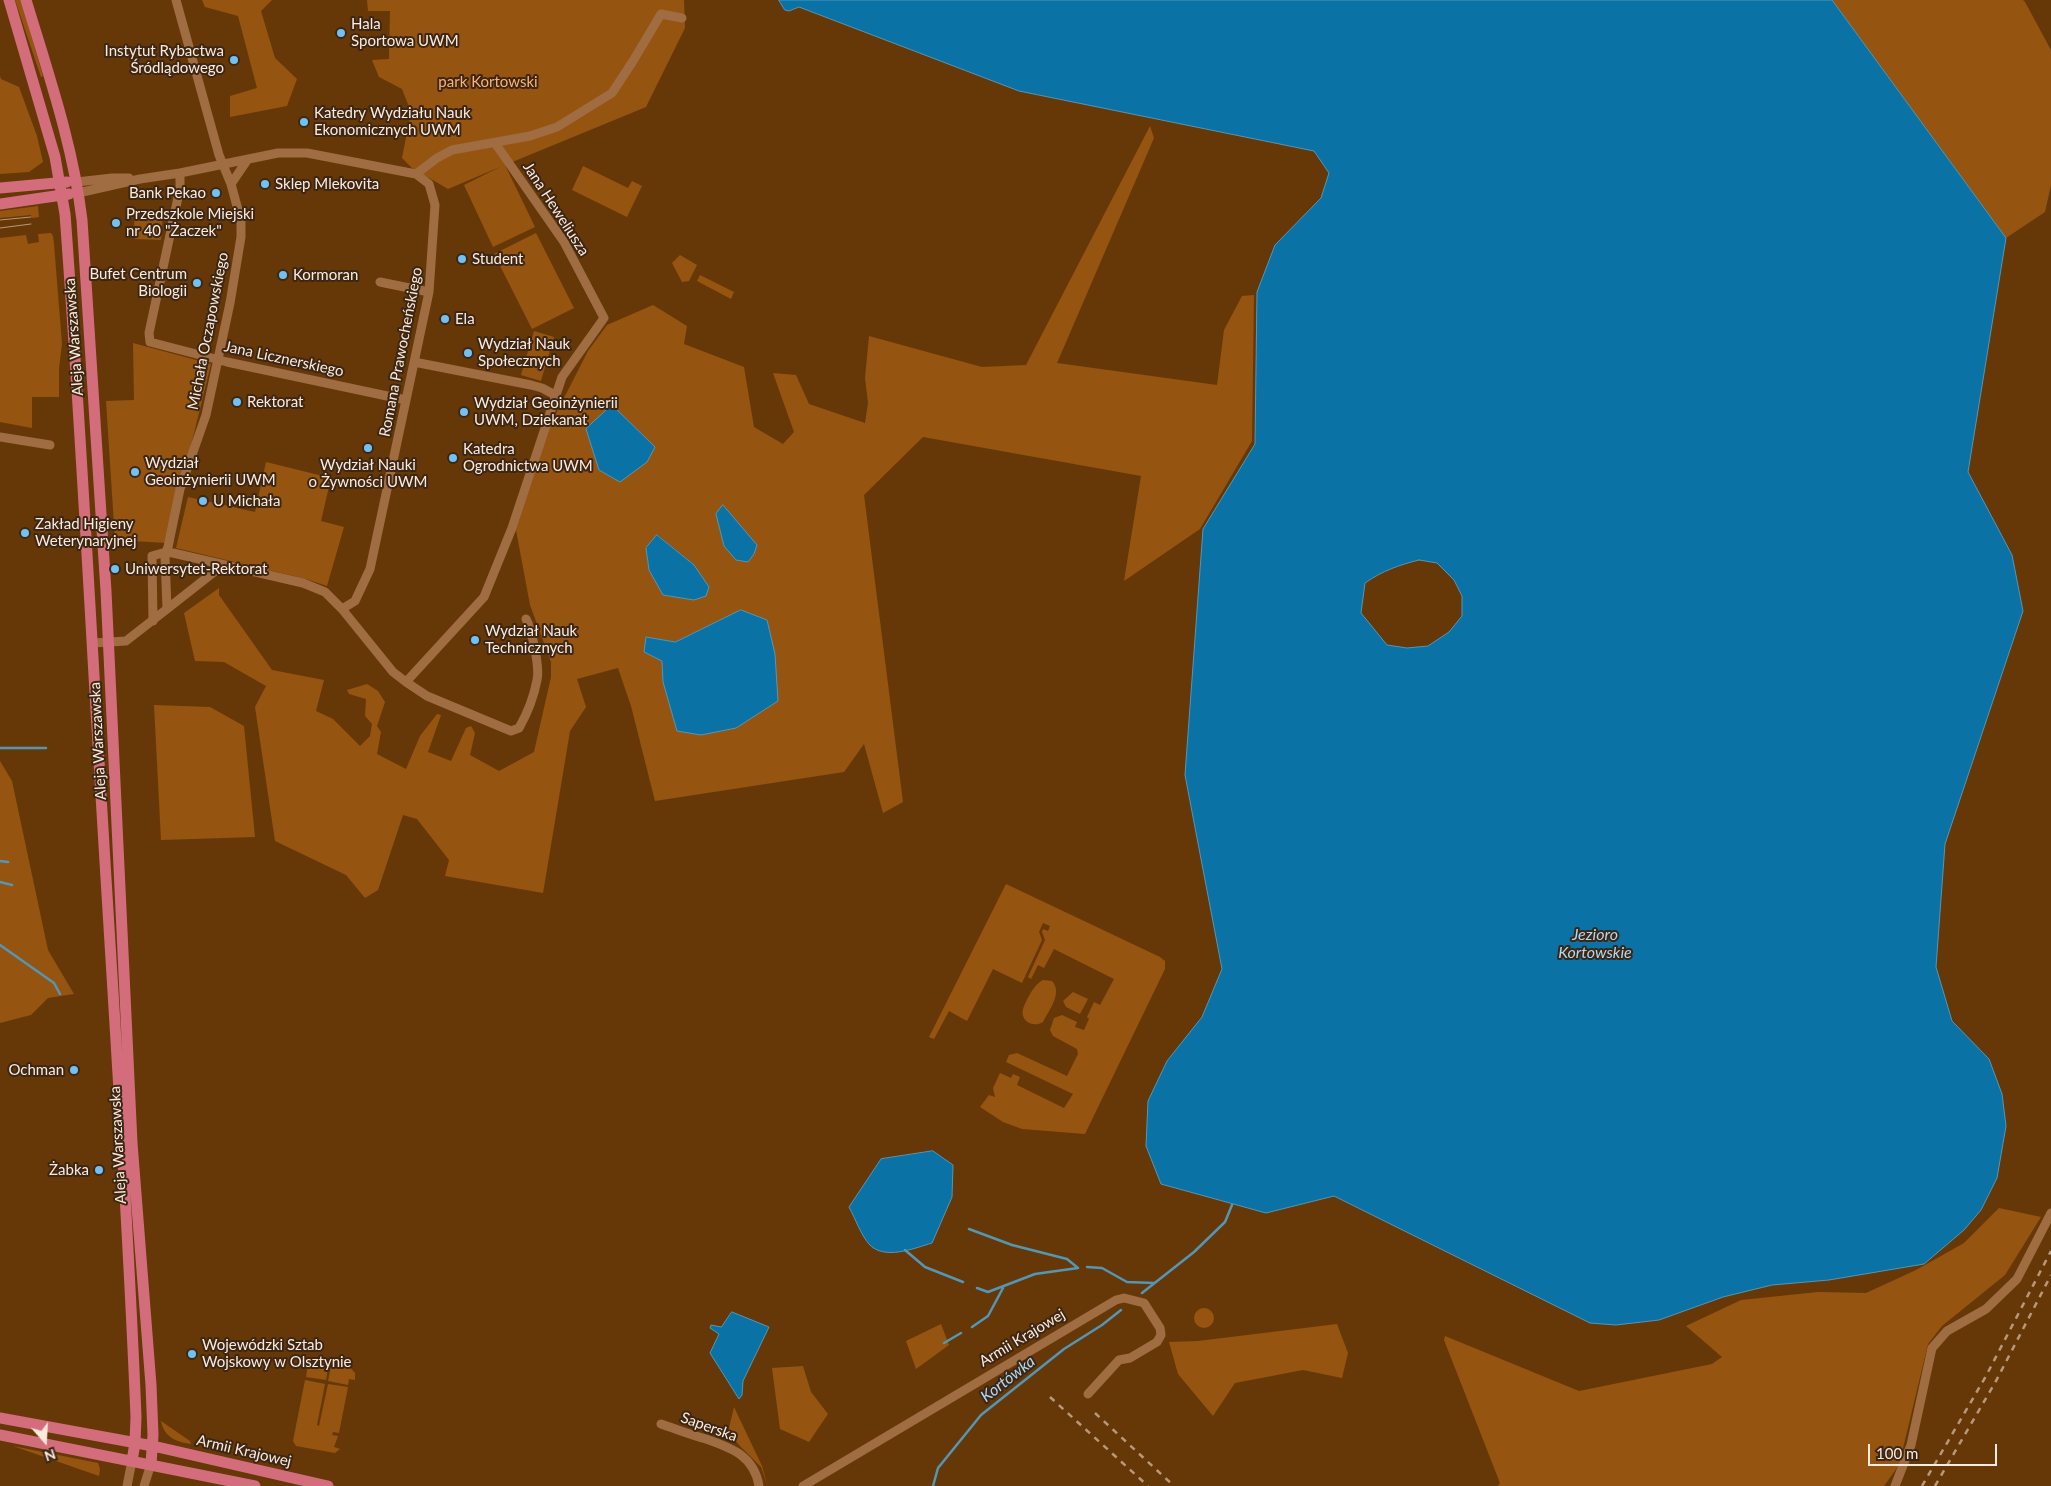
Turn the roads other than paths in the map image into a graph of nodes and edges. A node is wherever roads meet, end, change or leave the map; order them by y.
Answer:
1 (9, 0) edge
2 (26, 0) edge
3 (176, 0) edge
4 (682, 18) dead end
5 (495, 143) junction
6 (248, 159) junction
7 (222, 164) junction
8 (58, 169) junction
9 (180, 173) junction
10 (416, 174) junction
11 (231, 184) junction
12 (42, 185) junction
13 (78, 187) junction
14 (0, 188) edge
15 (62, 189) junction
16 (44, 198) junction
17 (0, 204) edge
18 (65, 210) junction
19 (380, 282) dead end
20 (429, 292) junction
21 (218, 359) junction
22 (414, 362) junction
23 (555, 395) junction
24 (406, 400) junction
25 (0, 438) edge
26 (50, 445) dead end
27 (166, 552) junction
28 (223, 565) junction
29 (167, 609) junction
30 (342, 609) junction
31 (526, 619) dead end
32 (153, 621) junction
33 (108, 642) junction
34 (93, 643) junction
35 (406, 682) junction
36 (2051, 1213) edge
37 (1088, 1394) dead end
38 (0, 1418) edge
39 (661, 1424) dead end
40 (0, 1435) edge
41 (135, 1443) junction
42 (153, 1446) junction
43 (132, 1461) junction
44 (151, 1464) junction
45 (127, 1486) edge
46 (144, 1486) edge
47 (256, 1486) edge
48 (328, 1486) edge
49 (759, 1486) edge
50 (803, 1486) edge
51 (1895, 1486) edge

1 - 8 main road, Aleja Warszawska
2 - 13 main road, Aleja Warszawska
3 - 7 street, Michała Oczapowskiego
4 - 5 street
5 - 10 street
5 - 23 street, Jana Heweliusza
6 - 7 street
6 - 10 street
6 - 11 street
7 - 9 street
7 - 11 street, Michała Oczapowskiego
8 - 12 main road
8 - 15 main road, Aleja Warszawska
9 - 13 street
9 - 21 street, Jana Licznerskiego
10 - 20 street, Romana Prawocheńskiego
11 - 21 street, Michała Oczapowskiego
12 - 14 main road
12 - 15 main road
13 - 15 main road
13 - 33 main road, Aleja Warszawska
15 - 16 main road
15 - 18 main road, Aleja Warszawska
16 - 17 main road
16 - 18 main road
18 - 34 main road, Aleja Warszawska
19 - 20 street
20 - 22 street, Romana Prawocheńskiego
21 - 24 street, Jana Licznerskiego
21 - 27 street, Michała Oczapowskiego
22 - 23 street
22 - 24 street, Romana Prawocheńskiego
23 - 35 street, Jana Heweliusza
24 - 30 street, Romana Prawocheńskiego
25 - 26 street
27 - 28 street
27 - 29 street
27 - 32 street
28 - 29 street
28 - 30 street
29 - 32 street
30 - 35 street
31 - 35 street
32 - 33 street
33 - 34 street
33 - 42 main road, Aleja Warszawska
34 - 41 main road, Aleja Warszawska
36 - 51 street
37 - 50 street, Armii Krajowej
38 - 41 main road, Armii Krajowej
39 - 49 street, Saperska
40 - 43 main road
41 - 42 main road, Armii Krajowej
41 - 43 main road, Aleja Warszawska
42 - 44 main road, Aleja Warszawska
42 - 48 main road, Armii Krajowej
43 - 44 main road
43 - 45 street, Aleja Warszawska
44 - 46 street, Aleja Warszawska
44 - 47 main road

